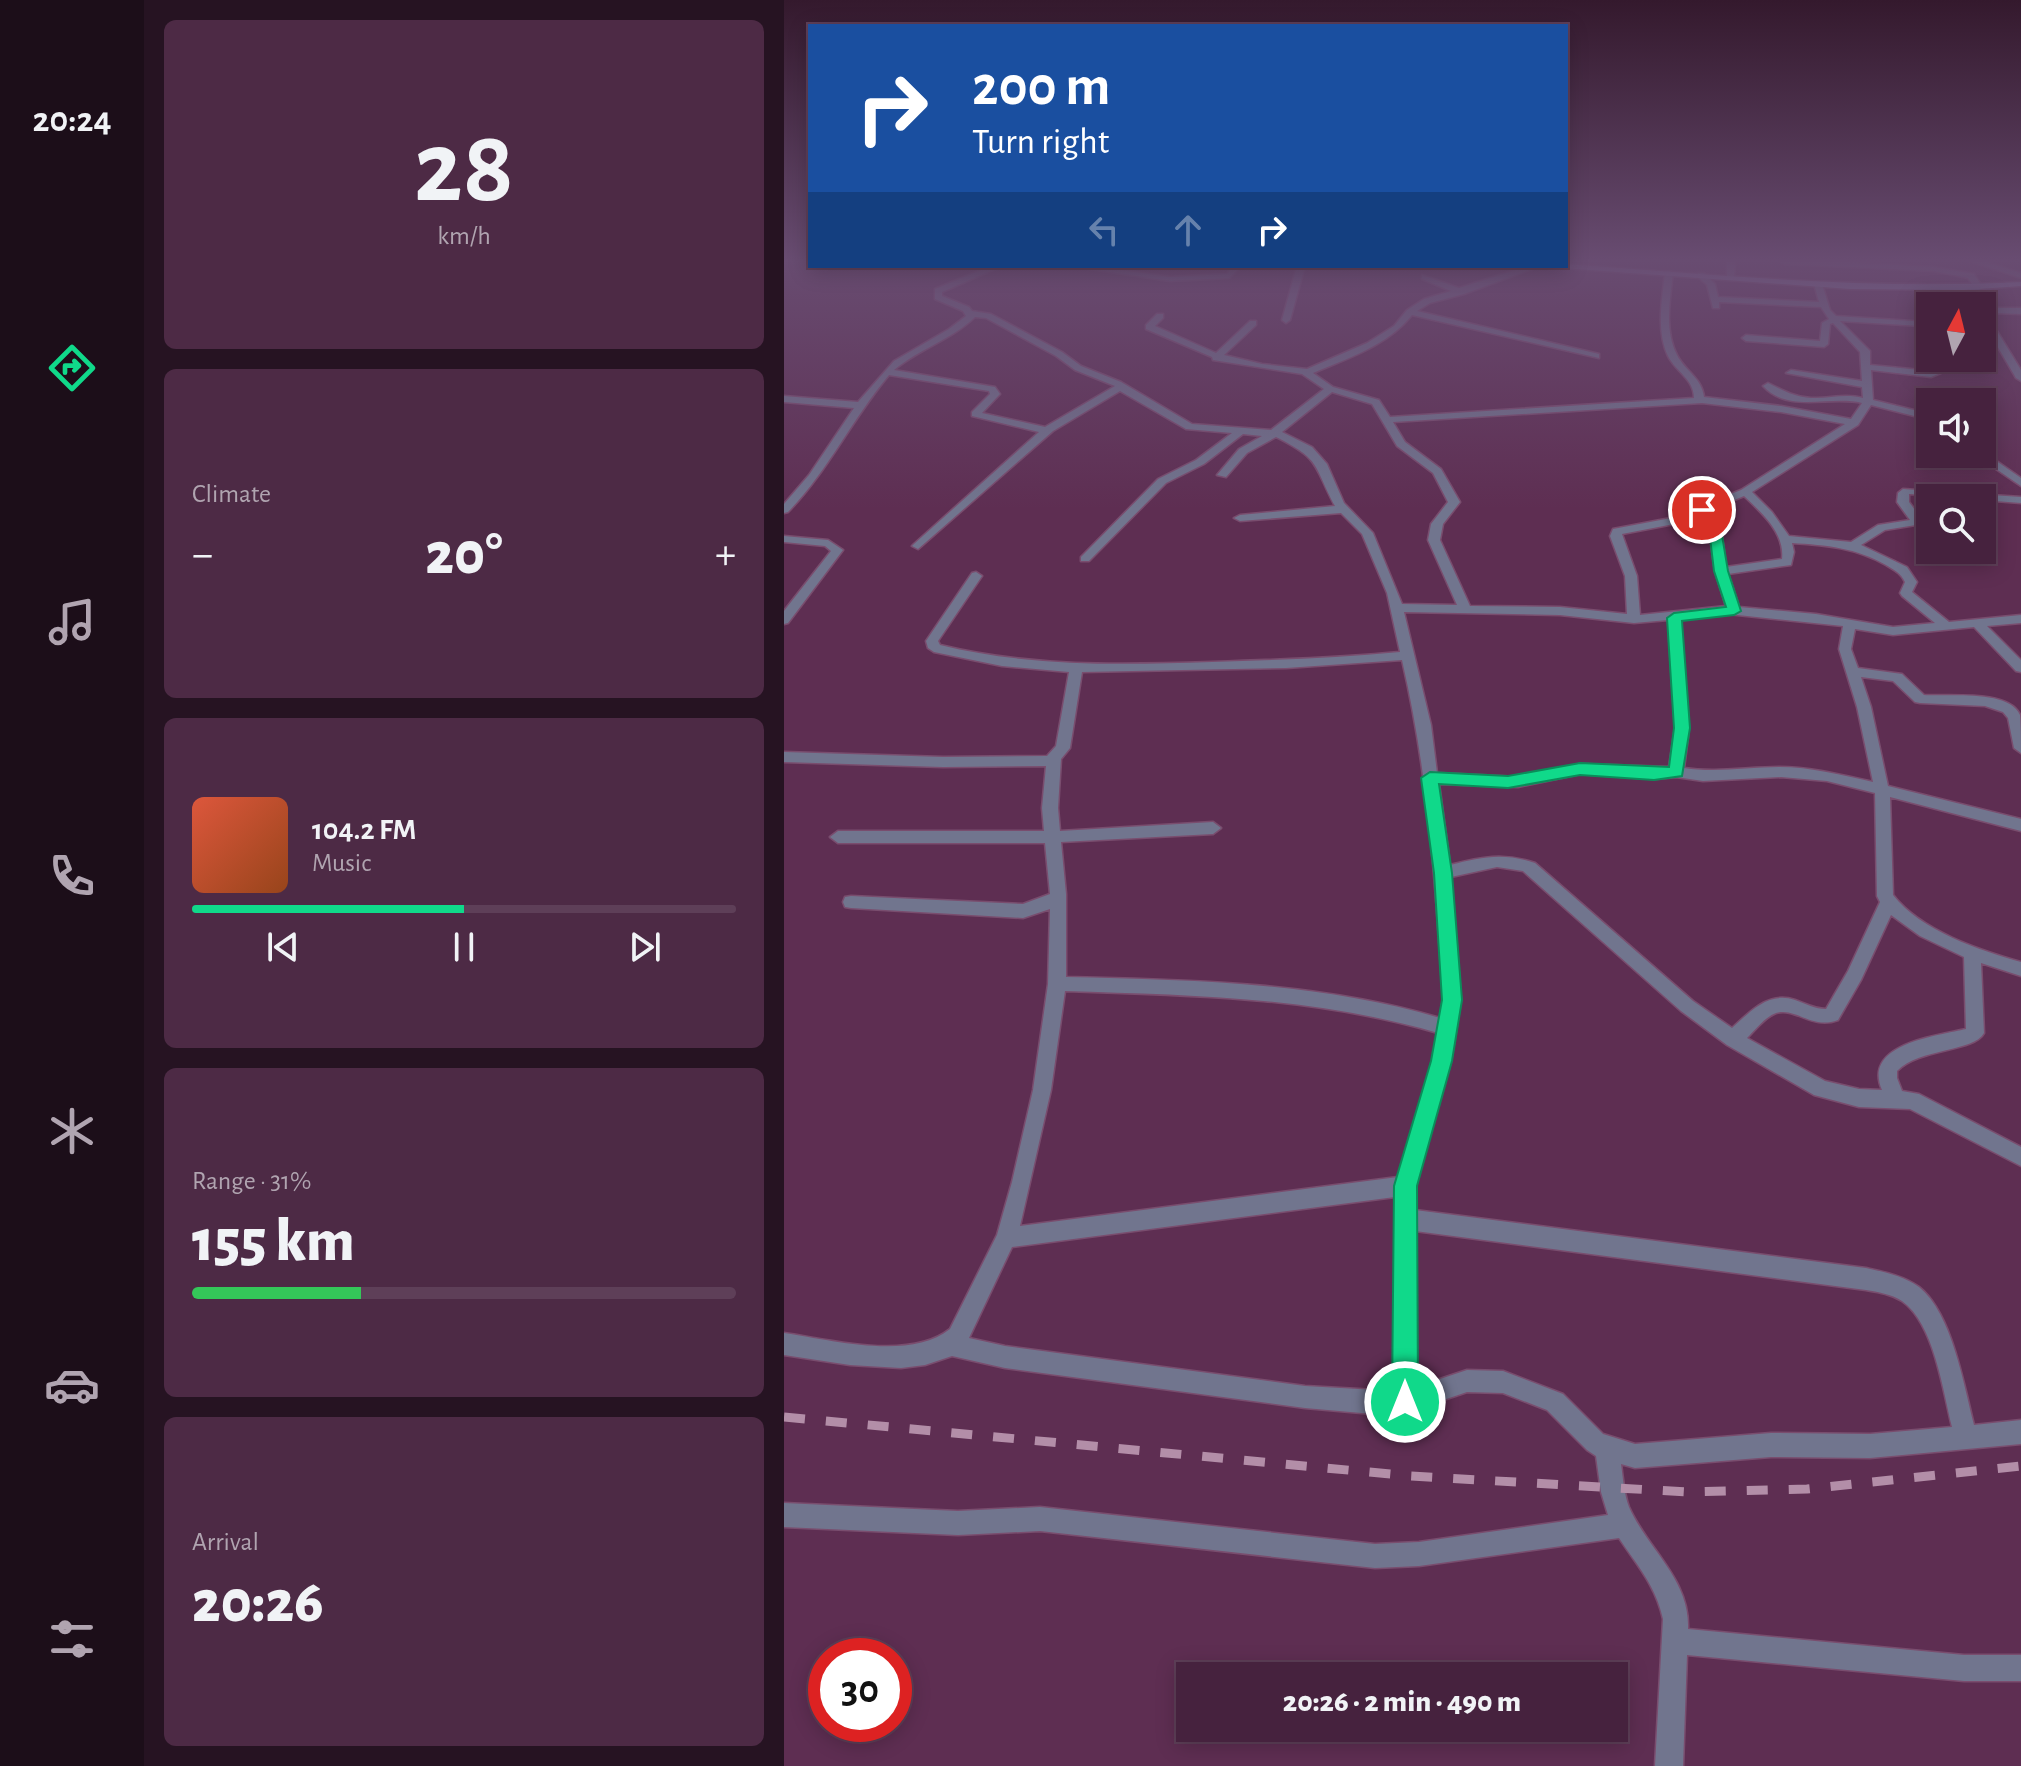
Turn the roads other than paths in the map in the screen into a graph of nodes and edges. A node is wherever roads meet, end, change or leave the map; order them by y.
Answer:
1 (932, 343) edge
2 (1035, 343) edge
3 (1184, 343) edge
4 (1234, 343) edge
5 (1373, 343) edge
6 (1543, 343) edge
7 (1669, 343) edge
8 (1858, 343) edge
9 (1999, 343) edge
10 (1596, 356) dead end
11 (1216, 358) junction
12 (2007, 359) junction
13 (2021, 359) edge
14 (1865, 367) junction
15 (887, 372) junction
16 (1306, 372) junction
17 (1938, 372) edge
18 (1791, 373) dead end
19 (2021, 378) edge
20 (1867, 385) junction
21 (1768, 386) dead end
22 (1120, 387) junction
23 (1330, 389) junction
24 (784, 399) edge
25 (1700, 399) junction
26 (1868, 402) junction
27 (859, 405) junction
28 (1916, 414) edge
29 (1385, 420) junction
30 (1854, 423) junction
31 (1047, 431) junction
32 (1239, 433) junction
33 (1272, 433) junction
34 (1996, 465) edge
35 (1222, 475) dead end
36 (2021, 483) edge
37 (1745, 492) junction
38 (2021, 500) edge
39 (1344, 509) junction
40 (784, 510) edge
41 (1702, 510) junction
42 (1240, 518) dead end
43 (784, 539) edge
44 (1784, 539) junction
45 (1855, 544) junction
46 (918, 546) dead end
47 (1085, 559) dead end
48 (1721, 571) junction
49 (976, 576) dead end
50 (1464, 607) junction
51 (1397, 608) junction
52 (1734, 611) junction
53 (1674, 618) junction
54 (1634, 619) junction
55 (2021, 619) edge
56 (784, 620) edge
57 (1850, 624) junction
58 (1978, 624) junction
59 (1948, 627) junction
60 (1408, 655) junction
61 (1076, 668) junction
62 (2021, 668) edge
63 (1852, 672) junction
64 (2021, 748) edge
65 (784, 757) edge
66 (1054, 760) junction
67 (1676, 772) junction
68 (1430, 778) junction
69 (1882, 791) junction
70 (2021, 825) edge
71 (1213, 828) dead end
72 (838, 837) dead end
73 (1052, 837) junction
74 (1443, 873) junction
75 (1058, 900) junction
76 (851, 902) dead end
77 (1888, 903) junction
78 (1972, 951) junction
79 (2021, 969) edge
80 (1057, 984) junction
81 (1448, 1028) junction
82 (1733, 1039) junction
83 (1896, 1099) junction
84 (2021, 1157) edge
85 (1405, 1186) junction
86 (1404, 1219) junction
87 (1006, 1238) junction
88 (784, 1344) edge
89 (952, 1345) junction
90 (1405, 1402) junction
91 (2021, 1432) edge
92 (1966, 1437) junction
93 (1607, 1449) junction
94 (784, 1515) edge
95 (1625, 1525) junction
96 (1675, 1641) junction
97 (2021, 1668) edge
98 (1669, 1766) edge

1 - 15 street
2 - 22 street
3 - 11 street
4 - 11 street
5 - 16 street
6 - 10 street
7 - 25 street
8 - 14 street
9 - 12 street
11 - 16 street
12 - 13 street
12 - 19 street
14 - 17 street
14 - 20 street
15 - 27 street
15 - 31 street
16 - 23 street
18 - 20 street
20 - 26 street
21 - 26 street
22 - 31 street
22 - 32 street
23 - 29 street
23 - 33 street
24 - 27 street
25 - 29 street
25 - 30 street
26 - 28 street
26 - 30 street
27 - 40 street
29 - 50 street
30 - 37 street
31 - 46 street
32 - 33 street
32 - 47 street
33 - 35 street
33 - 39 street
34 - 36 street
37 - 41 street
37 - 44 street
38 - 45 street
39 - 42 street
39 - 51 street
41 - 48 street
41 - 54 street
43 - 56 street
44 - 45 street
44 - 48 street
45 - 59 street
48 - 52 street
49 - 61 street
50 - 51 street
50 - 54 street
51 - 60 street
52 - 53 street
52 - 57 street
53 - 54 street
53 - 67 street
55 - 58 street
57 - 59 street
57 - 63 street
58 - 59 street
58 - 62 street
60 - 61 street
60 - 68 street
61 - 66 street
63 - 64 street
63 - 69 street
65 - 66 street
66 - 73 street
67 - 68 street
67 - 69 street
68 - 74 street
69 - 70 street
69 - 77 street
71 - 73 street
72 - 73 street
73 - 75 street
74 - 81 street
74 - 82 street
75 - 76 street
75 - 80 street
77 - 78 street
77 - 82 street
78 - 79 street
78 - 83 street
80 - 81 street
80 - 87 street
81 - 85 street
82 - 83 street
83 - 84 street
85 - 86 street
85 - 87 street
86 - 90 street
86 - 92 street
87 - 89 street
88 - 89 street
89 - 90 street
90 - 93 street
91 - 92 street
92 - 93 street
93 - 95 street
94 - 95 street
95 - 96 street
96 - 97 street
96 - 98 street

